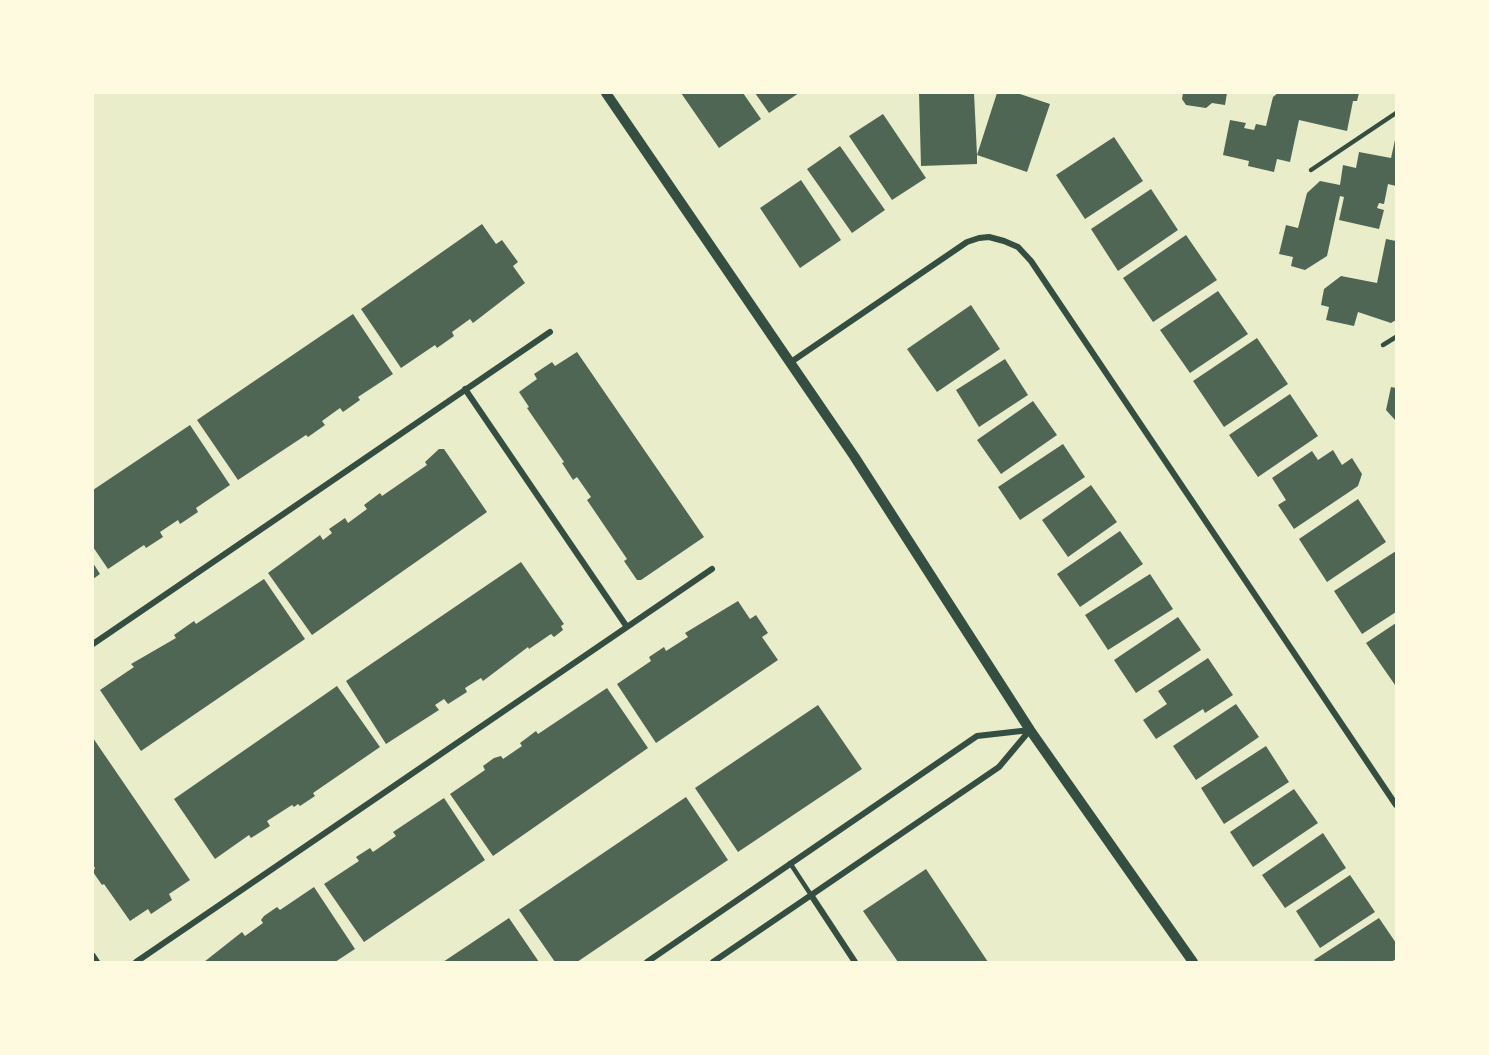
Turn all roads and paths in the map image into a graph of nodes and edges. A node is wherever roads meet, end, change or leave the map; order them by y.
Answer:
1 (606, 93) edge
2 (1396, 113) edge
3 (1311, 170) dead end
4 (550, 332) dead end
5 (1396, 337) edge
6 (1383, 345) dead end
7 (790, 362) junction
8 (465, 389) junction
9 (712, 569) dead end
10 (627, 627) junction
11 (93, 644) edge
12 (1030, 730) junction
13 (1396, 805) edge
14 (790, 863) junction
15 (811, 895) junction
16 (93, 956) edge
17 (97, 962) edge
18 (136, 962) edge
19 (647, 962) edge
20 (713, 962) edge
21 (855, 962) edge
22 (1193, 962) edge

1 - 7 street
2 - 3 lane
4 - 8 street
5 - 6 lane
7 - 12 street
7 - 13 street
8 - 10 street
8 - 11 street
9 - 10 street
10 - 18 street
12 - 14 street
12 - 15 street
12 - 22 street
14 - 15 lane
14 - 19 street
15 - 20 street
15 - 21 street
16 - 17 street

